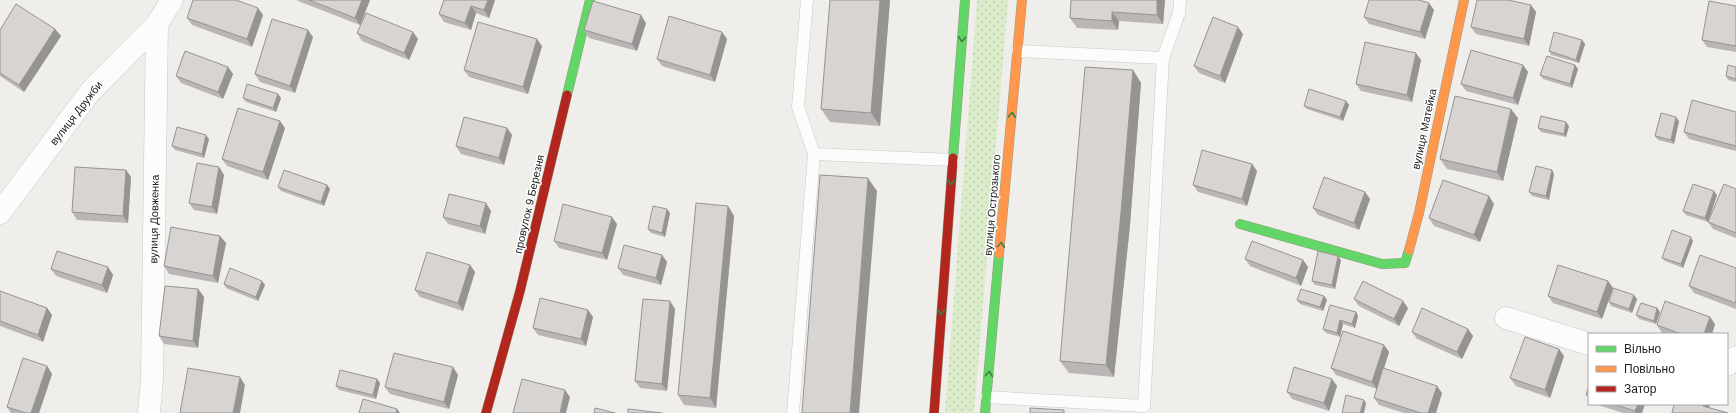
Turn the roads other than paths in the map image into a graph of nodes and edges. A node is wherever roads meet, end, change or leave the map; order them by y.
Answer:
1 (172, 0) edge
2 (590, 0) edge
3 (807, 0) edge
4 (965, 0) edge
5 (1022, 0) edge
6 (1180, 0) edge
7 (1464, 0) edge
8 (157, 24) junction
9 (1018, 51) junction
10 (1163, 58) junction
11 (814, 154) junction
12 (953, 160) junction
13 (0, 213) edge
14 (1240, 224) dead end
15 (1506, 318) dead end
16 (1588, 344) edge
17 (1736, 357) edge
18 (1728, 364) edge
19 (987, 397) junction
20 (149, 413) edge
21 (486, 413) edge
22 (793, 413) edge
23 (934, 413) edge
24 (985, 413) edge

1 - 8 street, вулиця Дружби
2 - 21 street, провулок 9 Березня
3 - 11 lane
4 -> 12 street
5 - 9 street, вулиця Острозького
6 - 10 lane
7 - 14 street, вулиця Матейка
8 - 13 street, вулиця Дружби
8 - 20 street, вулиця Довженка
9 - 10 lane
19 -> 9 street, вулиця Острозького
10 - 19 lane
11 - 12 lane
11 - 22 lane
12 -> 23 street
15 - 16 street
17 - 18 street
19 - 24 street, вулиця Острозького

